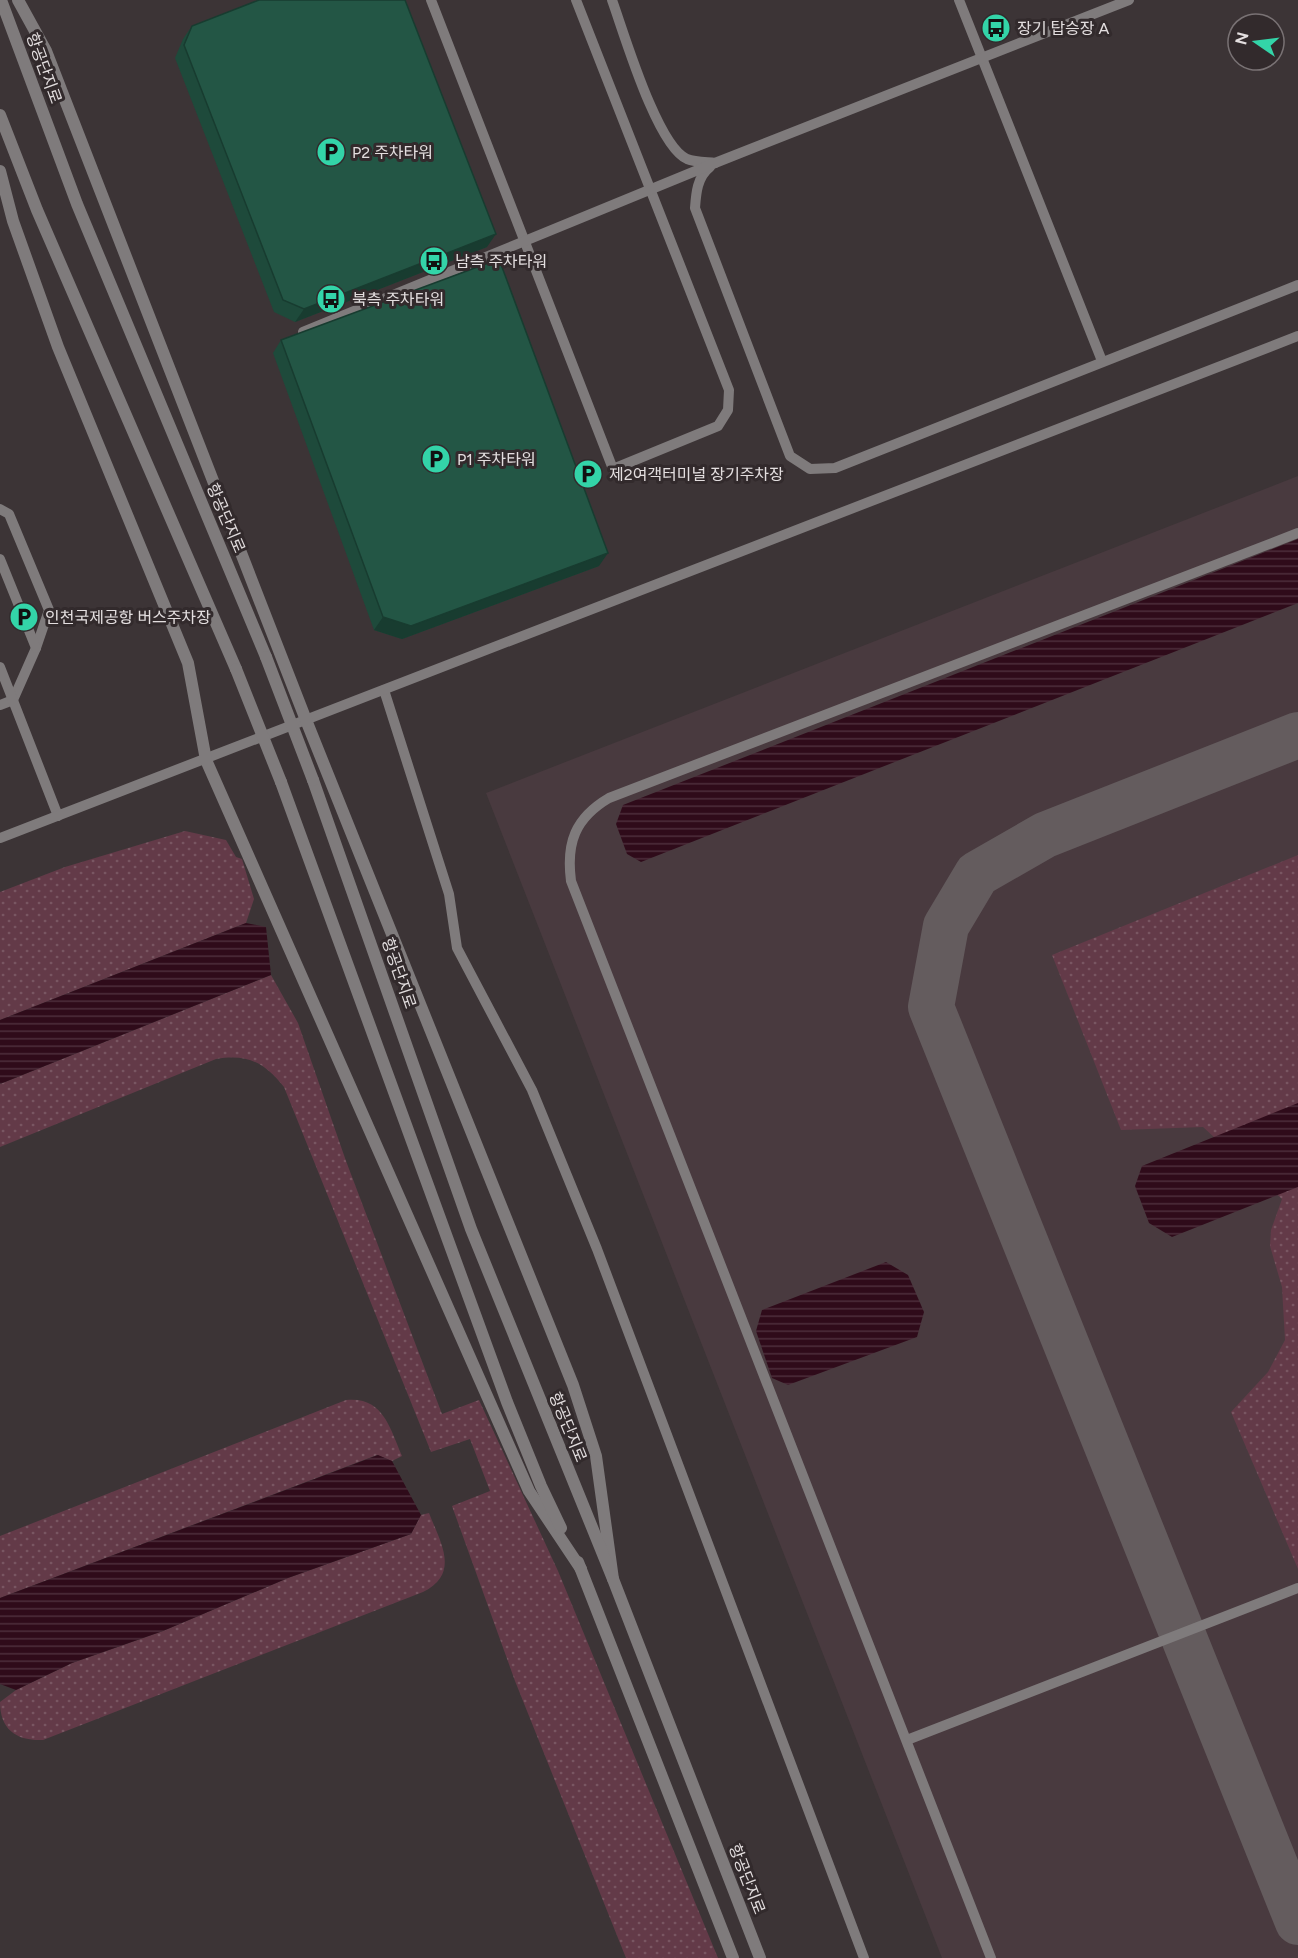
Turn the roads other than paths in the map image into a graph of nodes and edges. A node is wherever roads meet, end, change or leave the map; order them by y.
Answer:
1 (1, 0) edge
2 (18, 0) edge
3 (431, 0) edge
4 (576, 0) edge
5 (612, 0) edge
6 (958, 0) edge
7 (1129, 0) edge
8 (981, 59) junction
9 (0, 115) edge
10 (715, 164) junction
11 (0, 171) edge
12 (651, 190) junction
13 (525, 242) junction
14 (1298, 285) edge
15 (303, 332) edge
16 (1298, 336) edge
17 (1102, 361) junction
18 (0, 509) edge
19 (1298, 533) edge
20 (0, 559) edge
21 (36, 648) junction
22 (0, 667) edge
23 (384, 690) junction
24 (13, 700) junction
25 (0, 705) edge
26 (306, 720) junction
27 (206, 759) junction
28 (58, 816) junction
29 (0, 838) edge
30 (535, 1489) junction
31 (613, 1579) junction
32 (1298, 1588) edge
33 (907, 1740) junction
34 (733, 1958) edge
35 (760, 1958) edge
36 (864, 1958) edge
37 (991, 1958) edge

1 - 31 street, 항공단지로, bridge
2 - 26 street
3 - 13 lane
4 - 12 lane
5 - 10 lane
6 - 8 lane
7 - 8 lane
8 - 10 lane
8 - 17 lane
9 - 30 street, bridge
10 - 12 lane
10 - 17 lane
11 - 27 street
12 - 13 lane
12 - 13 lane
13 - 15 lane
14 - 17 lane
16 - 23 lane
18 - 21 lane
19 - 33 lane
20 - 21 lane
21 - 24 lane
22 - 24 lane
23 - 26 lane
23 - 36 lane
24 - 25 lane
24 - 28 lane
26 - 27 lane
26 - 31 street
27 - 28 lane
27 - 30 street
28 - 29 lane
30 - 34 street
31 - 35 street, 항공단지로
32 - 33 lane
33 - 37 lane

